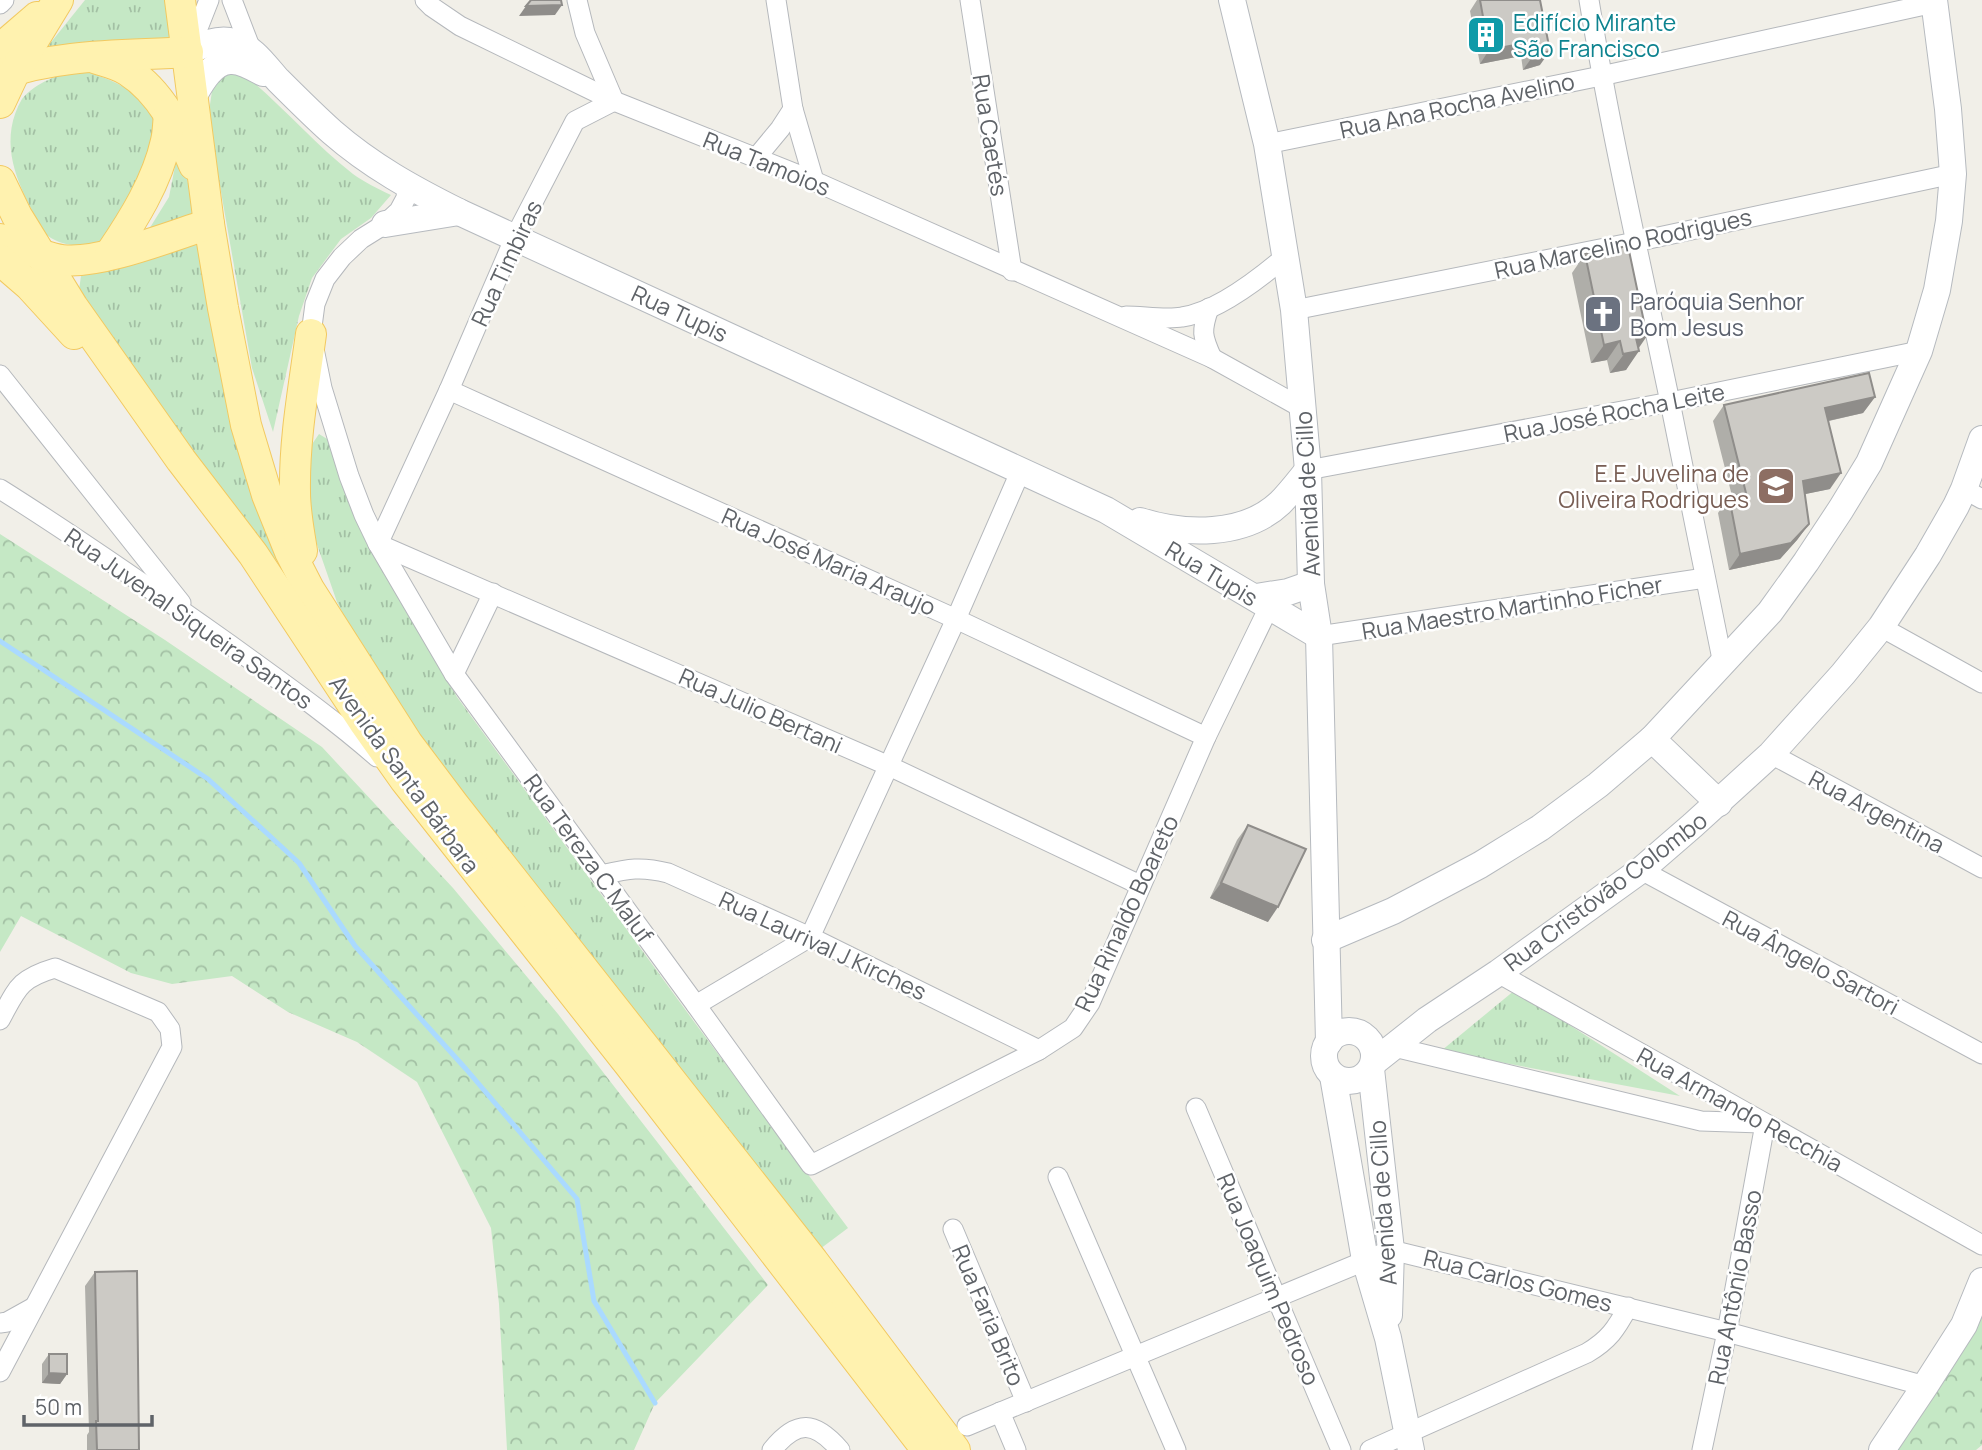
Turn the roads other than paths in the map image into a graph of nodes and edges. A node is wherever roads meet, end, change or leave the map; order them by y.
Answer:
1 (4, 0) edge
2 (57, 0) edge
3 (180, 0) edge
4 (209, 0) edge
5 (232, 0) edge
6 (425, 0) edge
7 (577, 0) edge
8 (776, 0) edge
9 (970, 0) edge
10 (1232, 0) edge
11 (1588, 0) edge
12 (1934, 1) edge
13 (0, 4) edge
14 (188, 52) junction
15 (252, 52) junction
16 (95, 58) junction
17 (5, 64) edge
18 (1601, 76) junction
19 (278, 80) junction
20 (193, 97) junction
21 (614, 101) junction
22 (0, 103) edge
23 (793, 109) junction
24 (169, 114) junction
25 (1267, 144) junction
26 (756, 158) junction
27 (1952, 174) junction
28 (0, 181) edge
29 (814, 181) junction
30 (407, 186) junction
31 (204, 187) junction
32 (459, 212) junction
33 (209, 224) junction
34 (386, 224) junction
35 (515, 237) junction
36 (0, 239) edge
37 (1634, 242) junction
38 (38, 253) junction
39 (110, 254) junction
40 (1286, 256) junction
41 (0, 260) edge
42 (1012, 271) junction
43 (1209, 308) junction
44 (1294, 310) junction
45 (1115, 315) junction
46 (310, 334) junction
47 (1919, 351) junction
48 (1212, 358) junction
49 (0, 375) edge
50 (449, 390) junction
51 (1670, 402) junction
52 (1302, 408) junction
53 (1982, 439) edge
54 (181, 460) junction
55 (1021, 470) junction
56 (1308, 470) junction
57 (0, 489) edge
58 (1973, 494) edge
59 (1106, 510) junction
60 (1196, 531) junction
61 (378, 544) junction
62 (1180, 553) junction
63 (1705, 578) junction
64 (1311, 584) junction
65 (309, 589) junction
66 (494, 593) junction
67 (1262, 602) junction
68 (956, 619) junction
69 (195, 620) junction
70 (1881, 627) junction
71 (1319, 636) junction
72 (1723, 664) junction
73 (454, 674) junction
74 (1982, 682) edge
75 (1206, 737) junction
76 (1652, 739) junction
77 (1771, 754) junction
78 (889, 766) junction
79 (1694, 778) junction
80 (405, 780) junction
81 (1719, 803) junction
82 (1693, 825) junction
83 (1982, 868) edge
84 (1641, 870) junction
85 (601, 875) junction
86 (1140, 886) junction
87 (810, 937) junction
88 (1325, 940) junction
89 (1498, 973) junction
90 (1326, 994) junction
91 (696, 1005) junction
92 (0, 1020) edge
93 (1329, 1042) junction
94 (1038, 1050) junction
95 (1373, 1050) junction
96 (1982, 1054) edge
97 (1333, 1076) junction
98 (1196, 1108) dead end
99 (1765, 1124) junction
100 (811, 1165) joint
101 (1058, 1177) dead end
102 (953, 1229) dead end
103 (1982, 1245) edge
104 (1391, 1250) junction
105 (1365, 1260) junction
106 (804, 1270) junction
107 (1982, 1281) edge
108 (1277, 1297) junction
109 (34, 1307) junction
110 (1628, 1307) junction
111 (0, 1324) edge
112 (1727, 1332) junction
113 (1388, 1338) junction
114 (1135, 1356) junction
115 (2, 1363) edge
116 (1925, 1386) junction
117 (1026, 1402) junction
118 (1000, 1412) junction
119 (961, 1438) edge
120 (1409, 1442) edge
121 (772, 1450) edge
122 (840, 1450) edge
123 (928, 1450) edge
124 (1016, 1450) edge
125 (1176, 1450) edge
126 (1341, 1450) edge
127 (1370, 1450) edge
128 (1702, 1450) edge
129 (1882, 1450) edge

1 - 13 street
2 - 17 main road
3 - 14 main road, Avenida Santa Bárbara
4 - 14 street
5 - 15 street, Rua Tupis
6 - 21 street, Rua Tamoios
7 - 21 street
8 - 23 street
9 - 42 street, Rua Caetés
10 - 25 main road, Avenida de Cillo
11 - 18 street
12 - 18 street, Rua Ana Rocha Avelino
12 - 27 main road
14 - 15 main road, Rua Tupis
14 - 16 main road
14 - 20 main road, Avenida Santa Bárbara
15 - 19 main road, Rua Tupis
16 - 17 main road
16 - 24 main road
17 - 22 main road
18 - 25 street, Rua Ana Rocha Avelino
18 - 37 street
19 - 20 main road, Rua Tupis
19 - 30 main road, Rua Tupis
20 - 31 main road, Avenida Santa Bárbara
21 - 26 street, Rua Tamoios
21 - 35 street, Rua Timbiras
23 - 26 street
23 - 29 street
24 - 31 main road
24 - 39 main road
25 - 40 main road, Avenida de Cillo
26 - 29 street, Rua Tamoios
27 - 37 street, Rua Marcelino Rodrigues
27 - 47 main road
28 - 38 main road, Avenida Santa Bárbara
29 - 42 street, Rua Tamoios
30 - 32 main road, Rua Tupis
30 - 34 street
31 - 33 main road, Avenida Santa Bárbara
32 - 34 main road
32 - 35 main road, Rua Tupis
33 - 39 main road
33 - 65 main road, Avenida Santa Bárbara
34 - 46 street
35 - 50 street, Rua Timbiras
35 - 55 main road, Rua Tupis
36 - 38 main road
37 - 44 street, Rua Marcelino Rodrigues
37 - 51 street
38 - 39 main road
38 - 54 main road, Avenida Santa Bárbara
40 - 43 street, Rua Tamoios
40 - 44 main road, Avenida de Cillo
41 - 54 main road
42 - 45 street, Rua Tamoios
43 - 45 street, Rua Tamoios
43 - 48 street
44 - 52 main road, Avenida de Cillo
45 - 48 street, Rua Tamoios
46 - 61 street, Rua Tereza C Maluf
46 - 65 main road
47 - 51 street, Rua José Rocha Leite
47 - 72 main road
48 - 52 street, Rua Tamoios
49 - 69 street
50 - 61 street, Rua Timbiras
50 - 68 street, Rua José Maria Araujo
51 - 56 street, Rua José Rocha Leite
51 - 63 street
52 - 56 main road, Avenida de Cillo
53 - 58 main road, Rua Cristóvão Colombo
54 - 80 main road, Avenida Santa Bárbara
55 - 59 main road, Rua Tupis
55 - 68 street
56 - 60 main road, Rua Tupis
56 - 64 main road, Avenida de Cillo
57 - 69 street, Rua Juvenal Siqueira Santos
58 - 70 main road, Rua Cristóvão Colombo
59 - 60 main road, Rua Tupis
59 - 62 main road, Rua Tupis
60 - 62 main road
61 - 66 street, Rua Julio Bertani
61 - 73 street, Rua Tereza C Maluf
62 - 67 main road, Rua Tupis
63 - 71 street, Rua Maestro Martinho Ficher
63 - 72 street
64 - 67 main road
64 - 71 main road, Avenida de Cillo
65 - 106 main road, Avenida Santa Bárbara
66 - 73 street
66 - 78 street, Rua Julio Bertani
67 - 71 main road, Rua Tupis
67 - 75 street, Rua Rinaldo Boareto
68 - 75 street, Rua José Maria Araujo
68 - 78 street
69 - 80 street, Rua Juvenal Siqueira Santos
70 - 74 street
70 - 77 main road, Rua Cristóvão Colombo
71 - 88 main road, Avenida de Cillo
72 - 76 main road
73 - 85 street, Rua Tereza C Maluf
75 - 86 street, Rua Rinaldo Boareto
76 - 79 main road
76 - 88 main road
77 - 81 main road, Rua Cristóvão Colombo
77 - 83 street, Rua Argentina
78 - 86 street, Rua Julio Bertani
78 - 87 street
79 - 81 main road
79 - 82 main road
80 - 106 main road, Avenida Santa Bárbara
81 - 82 main road, Rua Cristóvão Colombo
82 - 84 main road, Rua Cristóvão Colombo
84 - 89 main road, Rua Cristóvão Colombo
84 - 96 street, Rua Ângelo Sartori
85 - 87 street, Rua Laurival J Kirches
85 - 91 street, Rua Tereza C Maluf
86 - 94 street, Rua Rinaldo Boareto
87 - 91 street
87 - 94 street, Rua Laurival J Kirches
88 - 90 main road, Avenida de Cillo
89 - 95 main road, Rua Cristóvão Colombo
89 - 99 street, Rua Armando Recchia
90 - 93 main road, Avenida de Cillo
90 - 95 main road
91 - 100 street, Rua Tereza C Maluf
92 - 109 street
93 - 95 main road
93 - 97 main road
94 - 100 street, Rua Rinaldo Boareto
95 - 97 main road
95 - 99 street
95 - 104 main road, Avenida de Cillo
97 - 105 main road, Avenida de Cillo
98 - 108 street, Rua Joaquim Pedroso
99 - 103 street, Rua Armando Recchia
99 - 112 street, Rua Antônio Basso
101 - 114 street
102 - 117 street, Rua Faria Brito
104 - 105 street
104 - 110 street, Rua Carlos Gomes
104 - 113 main road, Avenida de Cillo
105 - 108 street
105 - 113 main road, Avenida de Cillo
106 - 119 main road
106 - 123 main road
107 - 116 main road
108 - 114 street
108 - 126 street, Rua Joaquim Pedroso
109 - 111 street
109 - 115 street
110 - 112 street, Rua Carlos Gomes
110 - 120 street
112 - 116 street, Rua Carlos Gomes
112 - 128 street, Rua Antônio Basso
113 - 120 main road, Avenida de Cillo
114 - 117 street
114 - 125 street
116 - 129 main road
117 - 118 street
118 - 119 street
118 - 124 street, Rua Faria Brito
120 - 127 street
121 - 122 street

